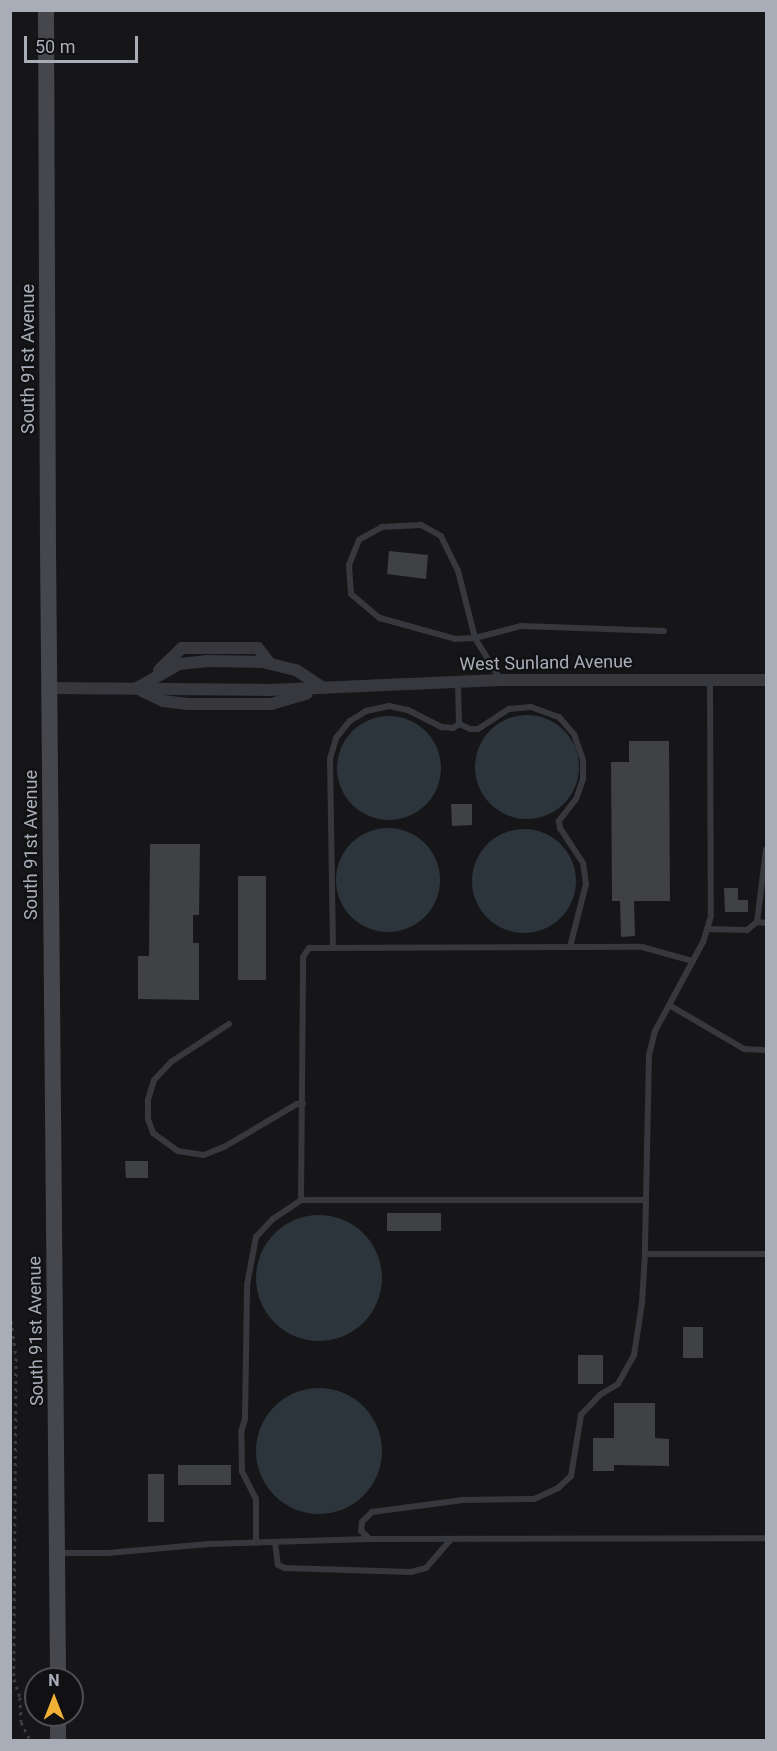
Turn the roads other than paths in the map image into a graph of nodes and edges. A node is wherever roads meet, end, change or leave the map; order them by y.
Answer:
1 (46, 10) edge
2 (664, 631) dead end
3 (474, 638) junction
4 (501, 680) junction
5 (710, 680) junction
6 (766, 680) edge
7 (458, 681) junction
8 (50, 688) junction
9 (137, 688) junction
10 (325, 688) junction
11 (459, 723) junction
12 (766, 850) edge
13 (758, 922) junction
14 (766, 923) edge
15 (707, 929) junction
16 (570, 947) junction
17 (333, 948) junction
18 (693, 961) junction
19 (669, 1005) junction
20 (229, 1024) dead end
21 (766, 1050) edge
22 (303, 1104) junction
23 (301, 1200) junction
24 (646, 1200) junction
25 (645, 1254) junction
26 (766, 1254) edge
27 (766, 1538) edge
28 (370, 1539) junction
29 (451, 1539) junction
30 (274, 1542) junction
31 (256, 1543) junction
32 (58, 1553) junction
33 (58, 1667) edge

1 - 8 main road, South 91st Avenue
2 - 3 lane
3 - 3 lane
3 - 4 lane
4 - 5 street, West Sunland Avenue
4 - 7 street, West Sunland Avenue
5 - 6 street, West Sunland Avenue
5 - 15 lane
7 - 10 street, West Sunland Avenue
7 - 11 lane
8 - 9 street, West Sunland Avenue
8 - 32 main road, South 91st Avenue
9 - 10 street, West Sunland Avenue
9 - 10 street, West Sunland Avenue
11 - 16 lane
11 - 17 lane
12 - 13 lane
13 - 14 lane
13 - 15 lane
15 - 18 lane
16 - 17 lane
16 - 18 lane
17 - 22 lane
18 - 19 lane
19 - 21 lane
19 - 24 lane
20 - 22 lane
22 - 23 lane
23 - 24 lane
23 - 31 lane
24 - 25 lane
25 - 26 lane
25 - 28 lane
27 - 29 lane
28 - 29 lane
28 - 30 lane
29 - 30 lane
30 - 31 lane
31 - 32 lane
32 - 33 main road, South 91st Avenue

